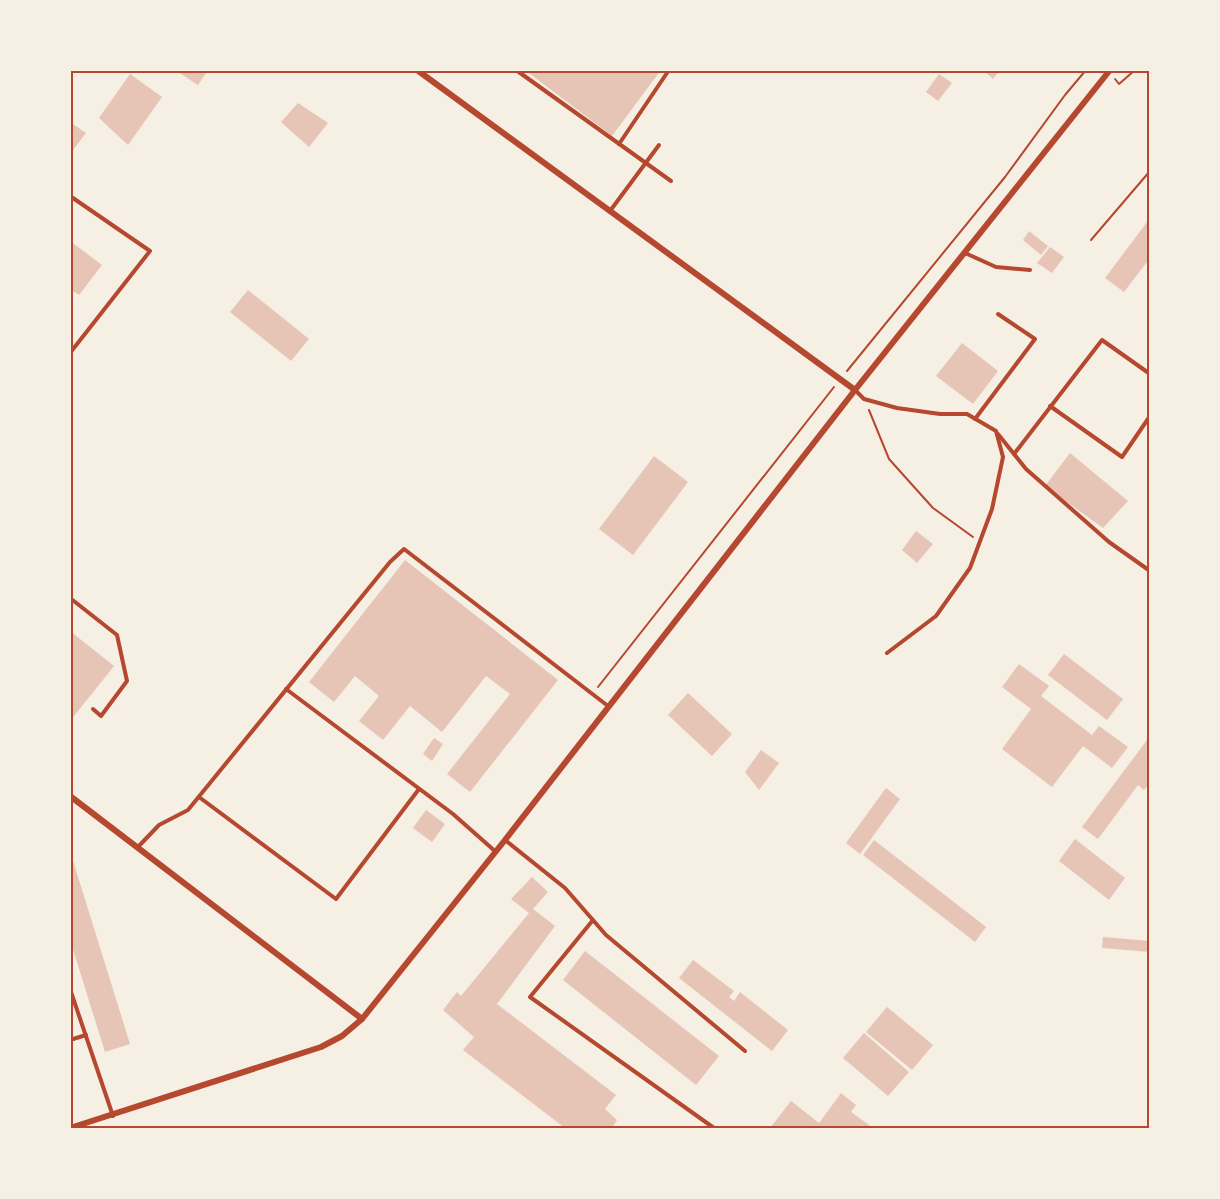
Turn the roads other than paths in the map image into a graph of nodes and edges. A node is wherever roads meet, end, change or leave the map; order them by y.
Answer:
1 (516, 70) edge
2 (669, 70) edge
3 (1110, 70) edge
4 (420, 71) edge
5 (619, 144) junction
6 (659, 145) dead end
7 (645, 163) junction
8 (671, 181) dead end
9 (70, 196) edge
10 (610, 211) junction
11 (965, 253) junction
12 (1030, 270) dead end
13 (998, 314) dead end
14 (70, 353) edge
15 (1149, 374) edge
16 (855, 390) junction
17 (1050, 406) junction
18 (1149, 416) edge
19 (975, 418) junction
20 (996, 431) junction
21 (1014, 454) junction
22 (1149, 571) edge
23 (70, 598) edge
24 (887, 653) dead end
25 (286, 689) junction
26 (609, 707) junction
27 (93, 709) dead end
28 (419, 789) junction
29 (70, 796) edge
30 (199, 797) junction
31 (505, 840) junction
32 (137, 848) junction
33 (496, 852) junction
34 (593, 920) junction
35 (70, 988) edge
36 (72, 996) edge
37 (362, 1019) junction
38 (86, 1035) junction
39 (70, 1040) edge
40 (745, 1051) dead end
41 (113, 1116) junction
42 (70, 1128) edge
43 (714, 1128) edge

1 - 5 lane
2 - 5 lane
3 - 11 street
4 - 10 street
5 - 7 lane
6 - 7 lane
7 - 8 lane
7 - 10 lane
9 - 14 lane
10 - 16 street
11 - 12 lane
11 - 16 street
13 - 19 lane
15 - 17 lane
16 - 19 lane
16 - 26 street
17 - 18 lane
17 - 21 lane
19 - 20 lane
20 - 21 lane
20 - 24 lane
21 - 22 lane
23 - 27 lane
25 - 26 lane
25 - 28 lane
25 - 30 lane
26 - 31 street
28 - 30 lane
28 - 33 lane
29 - 32 street
30 - 32 lane
31 - 33 street
31 - 34 lane
32 - 37 street
33 - 37 street
34 - 40 lane
34 - 43 lane
35 - 36 lane
36 - 38 lane
37 - 41 street
38 - 39 lane
38 - 41 lane
41 - 42 street

